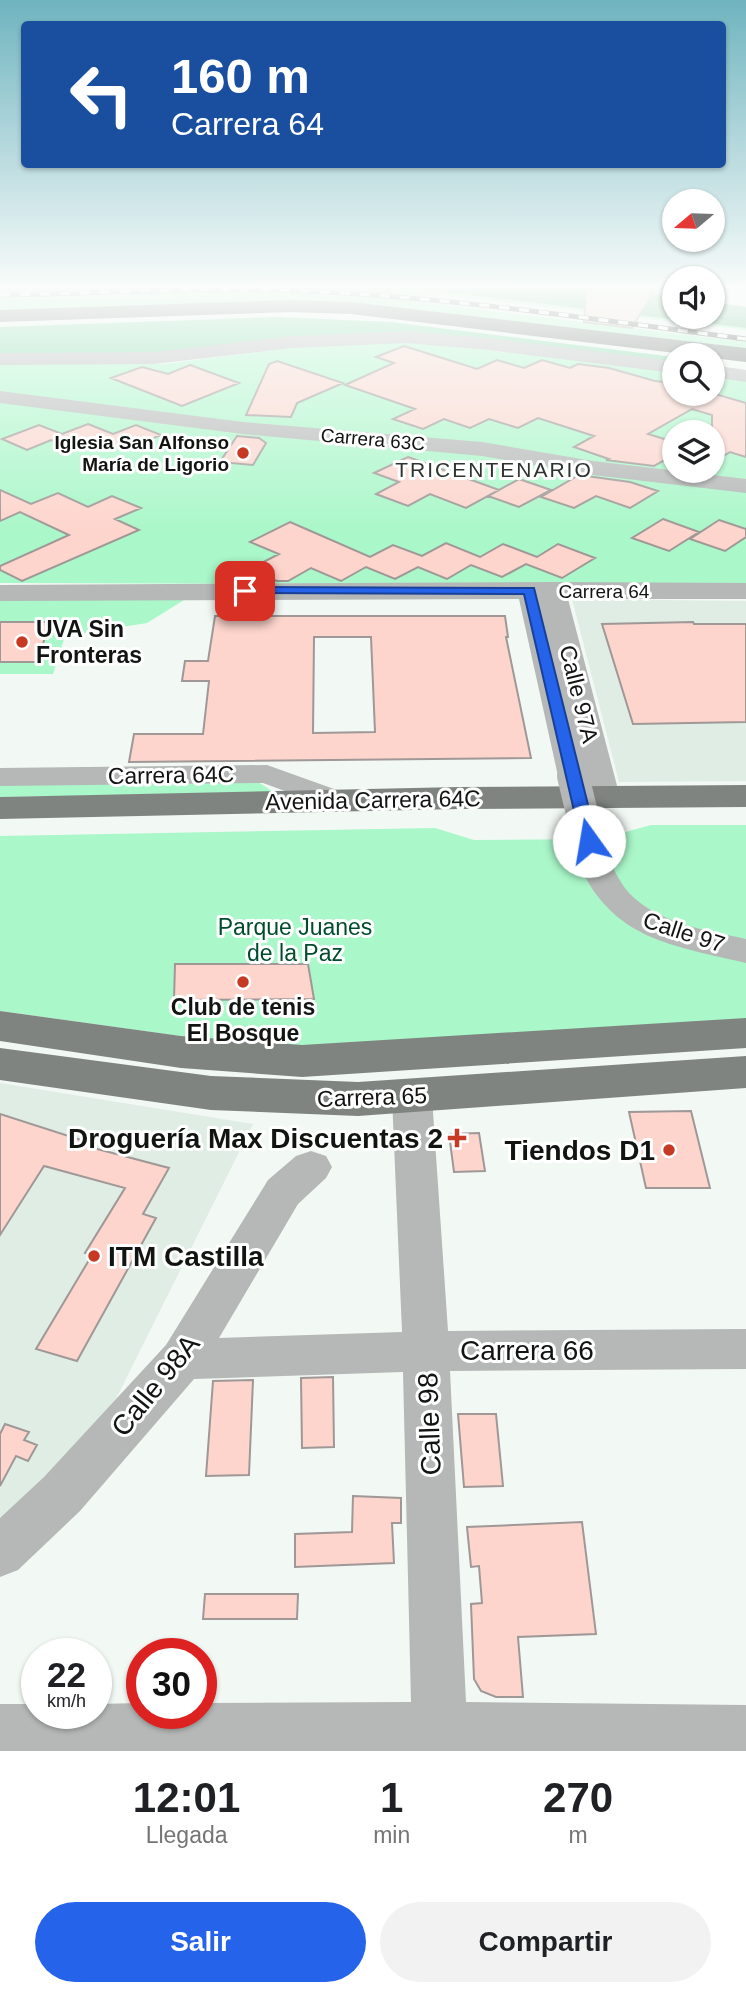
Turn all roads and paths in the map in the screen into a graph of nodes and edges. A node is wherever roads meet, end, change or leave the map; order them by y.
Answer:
1 (725, 373) edge
2 (746, 376) edge
3 (0, 397) edge
4 (746, 486) edge
5 (541, 590) junction
6 (746, 592) edge
7 (0, 593) edge
8 (0, 778) edge
9 (592, 780) junction
10 (746, 796) edge
11 (337, 801) junction
12 (0, 808) edge
13 (746, 816) edge
14 (0, 825) edge
15 (746, 951) edge
16 (0, 1026) edge
17 (746, 1033) edge
18 (0, 1064) edge
19 (746, 1072) edge
20 (412, 1097) junction
21 (312, 1167) dead end
22 (746, 1349) edge
23 (426, 1351) junction
24 (182, 1359) junction
25 (0, 1552) edge
26 (0, 1732) edge
27 (746, 1733) edge
28 (440, 1742) edge

1 - 2 street
3 - 4 street, Carrera 63C
5 - 6 street, Carrera 64
5 - 7 street, Carrera 64
5 - 9 street, Calle 97
8 - 11 street, Carrera 64C
9 - 10 main road, Avenida Carrera 64C
9 - 11 main road, Avenida Carrera 64C
9 - 15 street, Calle 97, bridge
11 - 12 main road, Avenida Carrera 64C
13 - 14 main road, Avenida Carrera 64C
16 - 17 main road, Carrera 65
18 - 20 main road, Carrera 65
19 - 20 main road, Carrera 65
20 - 23 street, Calle 98
21 - 24 street, Calle 98A
22 - 23 street, Carrera 66
23 - 24 street, Carrera 66
23 - 28 street, Calle 98
24 - 25 street, Calle 98A
26 - 28 street
27 - 28 street

